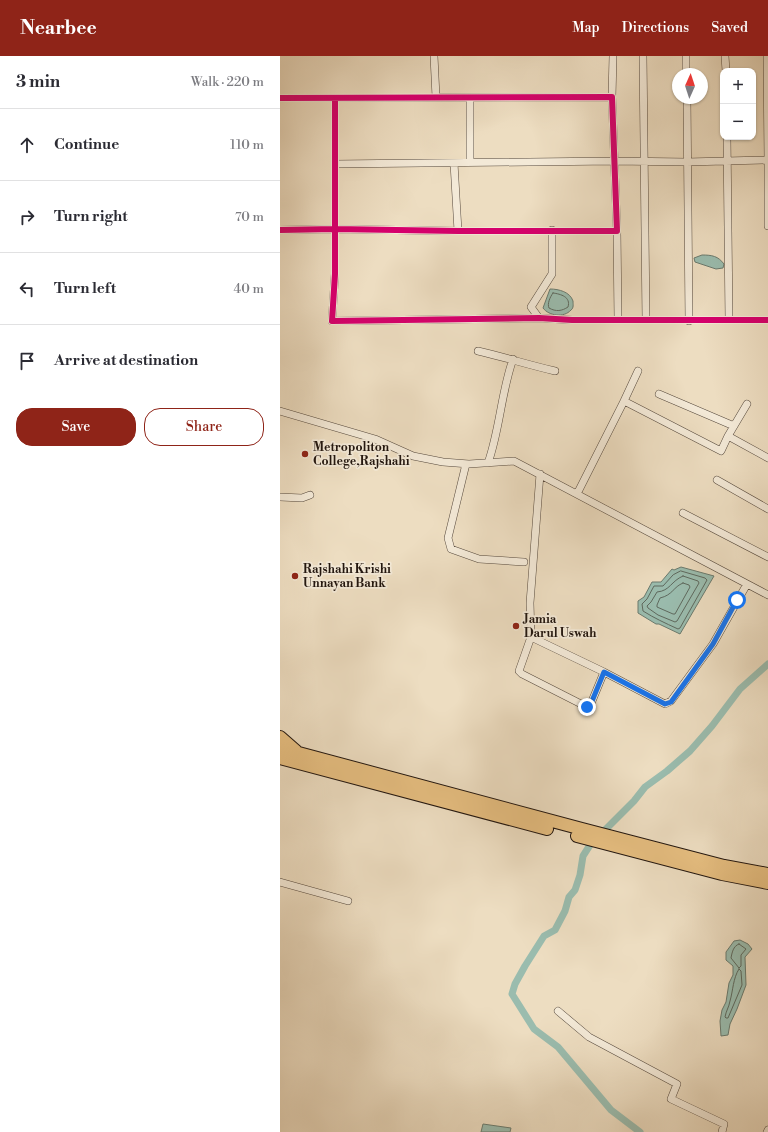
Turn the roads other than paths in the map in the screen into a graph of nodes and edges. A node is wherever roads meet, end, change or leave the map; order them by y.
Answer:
1 (434, 56) edge
2 (613, 56) edge
3 (644, 56) edge
4 (686, 56) edge
5 (725, 56) edge
6 (767, 56) edge
7 (686, 68) edge
8 (726, 68) edge
9 (612, 97) junction
10 (280, 98) edge
11 (335, 98) junction
12 (436, 98) junction
13 (470, 98) junction
14 (686, 104) edge
15 (727, 140) edge
16 (768, 160) edge
17 (614, 161) junction
18 (644, 161) junction
19 (728, 161) junction
20 (470, 162) junction
21 (687, 162) junction
22 (454, 163) junction
23 (334, 164) junction
24 (768, 226) edge
25 (335, 229) junction
26 (280, 230) edge
27 (552, 230) junction
28 (617, 230) junction
29 (458, 231) junction
30 (539, 318) junction
31 (618, 319) junction
32 (646, 320) junction
33 (729, 320) junction
34 (768, 320) edge
35 (689, 321) junction
36 (478, 352) dead end
37 (514, 359) junction
38 (554, 371) dead end
39 (638, 371) dead end
40 (659, 394) dead end
41 (624, 401) junction
42 (747, 404) dead end
43 (280, 411) edge
44 (734, 426) junction
45 (728, 436) junction
46 (768, 458) edge
47 (488, 462) junction
48 (466, 464) junction
49 (540, 474) junction
50 (716, 480) dead end
51 (578, 494) junction
52 (310, 495) dead end
53 (280, 496) edge
54 (768, 509) edge
55 (684, 513) dead end
56 (768, 557) edge
57 (524, 562) dead end
58 (747, 584) junction
59 (768, 595) edge
60 (531, 637) junction
61 (604, 672) junction
62 (280, 737) edge
63 (280, 748) edge
64 (299, 754) junction
65 (282, 761) edge
66 (587, 835) junction
67 (608, 840) junction
68 (768, 874) edge
69 (280, 882) edge
70 (768, 883) edge
71 (348, 901) dead end
72 (558, 1011) dead end
73 (722, 1132) edge

1 - 12 street
2 - 9 street
3 - 18 street
4 - 7 street
5 - 8 street
6 - 16 street
9 - 13 street
9 - 17 street
10 - 11 street
11 - 12 street
11 - 23 street
12 - 13 street
13 - 20 street
14 - 21 street
15 - 19 street
16 - 19 street
16 - 24 street
17 - 18 street
17 - 20 street
17 - 28 street
18 - 21 street
18 - 32 street
19 - 21 street
19 - 33 street
20 - 22 street
21 - 35 street
22 - 23 street
22 - 29 street
23 - 25 street
25 - 26 street
25 - 29 street
25 - 30 street
27 - 28 street
27 - 29 street
27 - 30 street
28 - 31 street
30 - 31 street
31 - 32 street
32 - 35 street
33 - 34 street
33 - 35 street
36 - 37 street
37 - 38 street
37 - 47 street
39 - 41 street
40 - 44 street
41 - 45 street
41 - 51 street
42 - 44 street
43 - 48 street
44 - 45 street
45 - 46 street
47 - 48 street
47 - 49 street
48 - 57 street
49 - 51 street
49 - 60 street
50 - 54 street
51 - 58 street
52 - 53 street
55 - 56 street
58 - 59 street
58 - 61 street
60 - 61 street
60 - 61 street
62 - 64 main road
63 - 64 main road
64 - 66 main road
65 - 66 main road
66 - 67 main road
67 - 68 main road
67 - 70 main road
69 - 71 street
72 - 73 street

